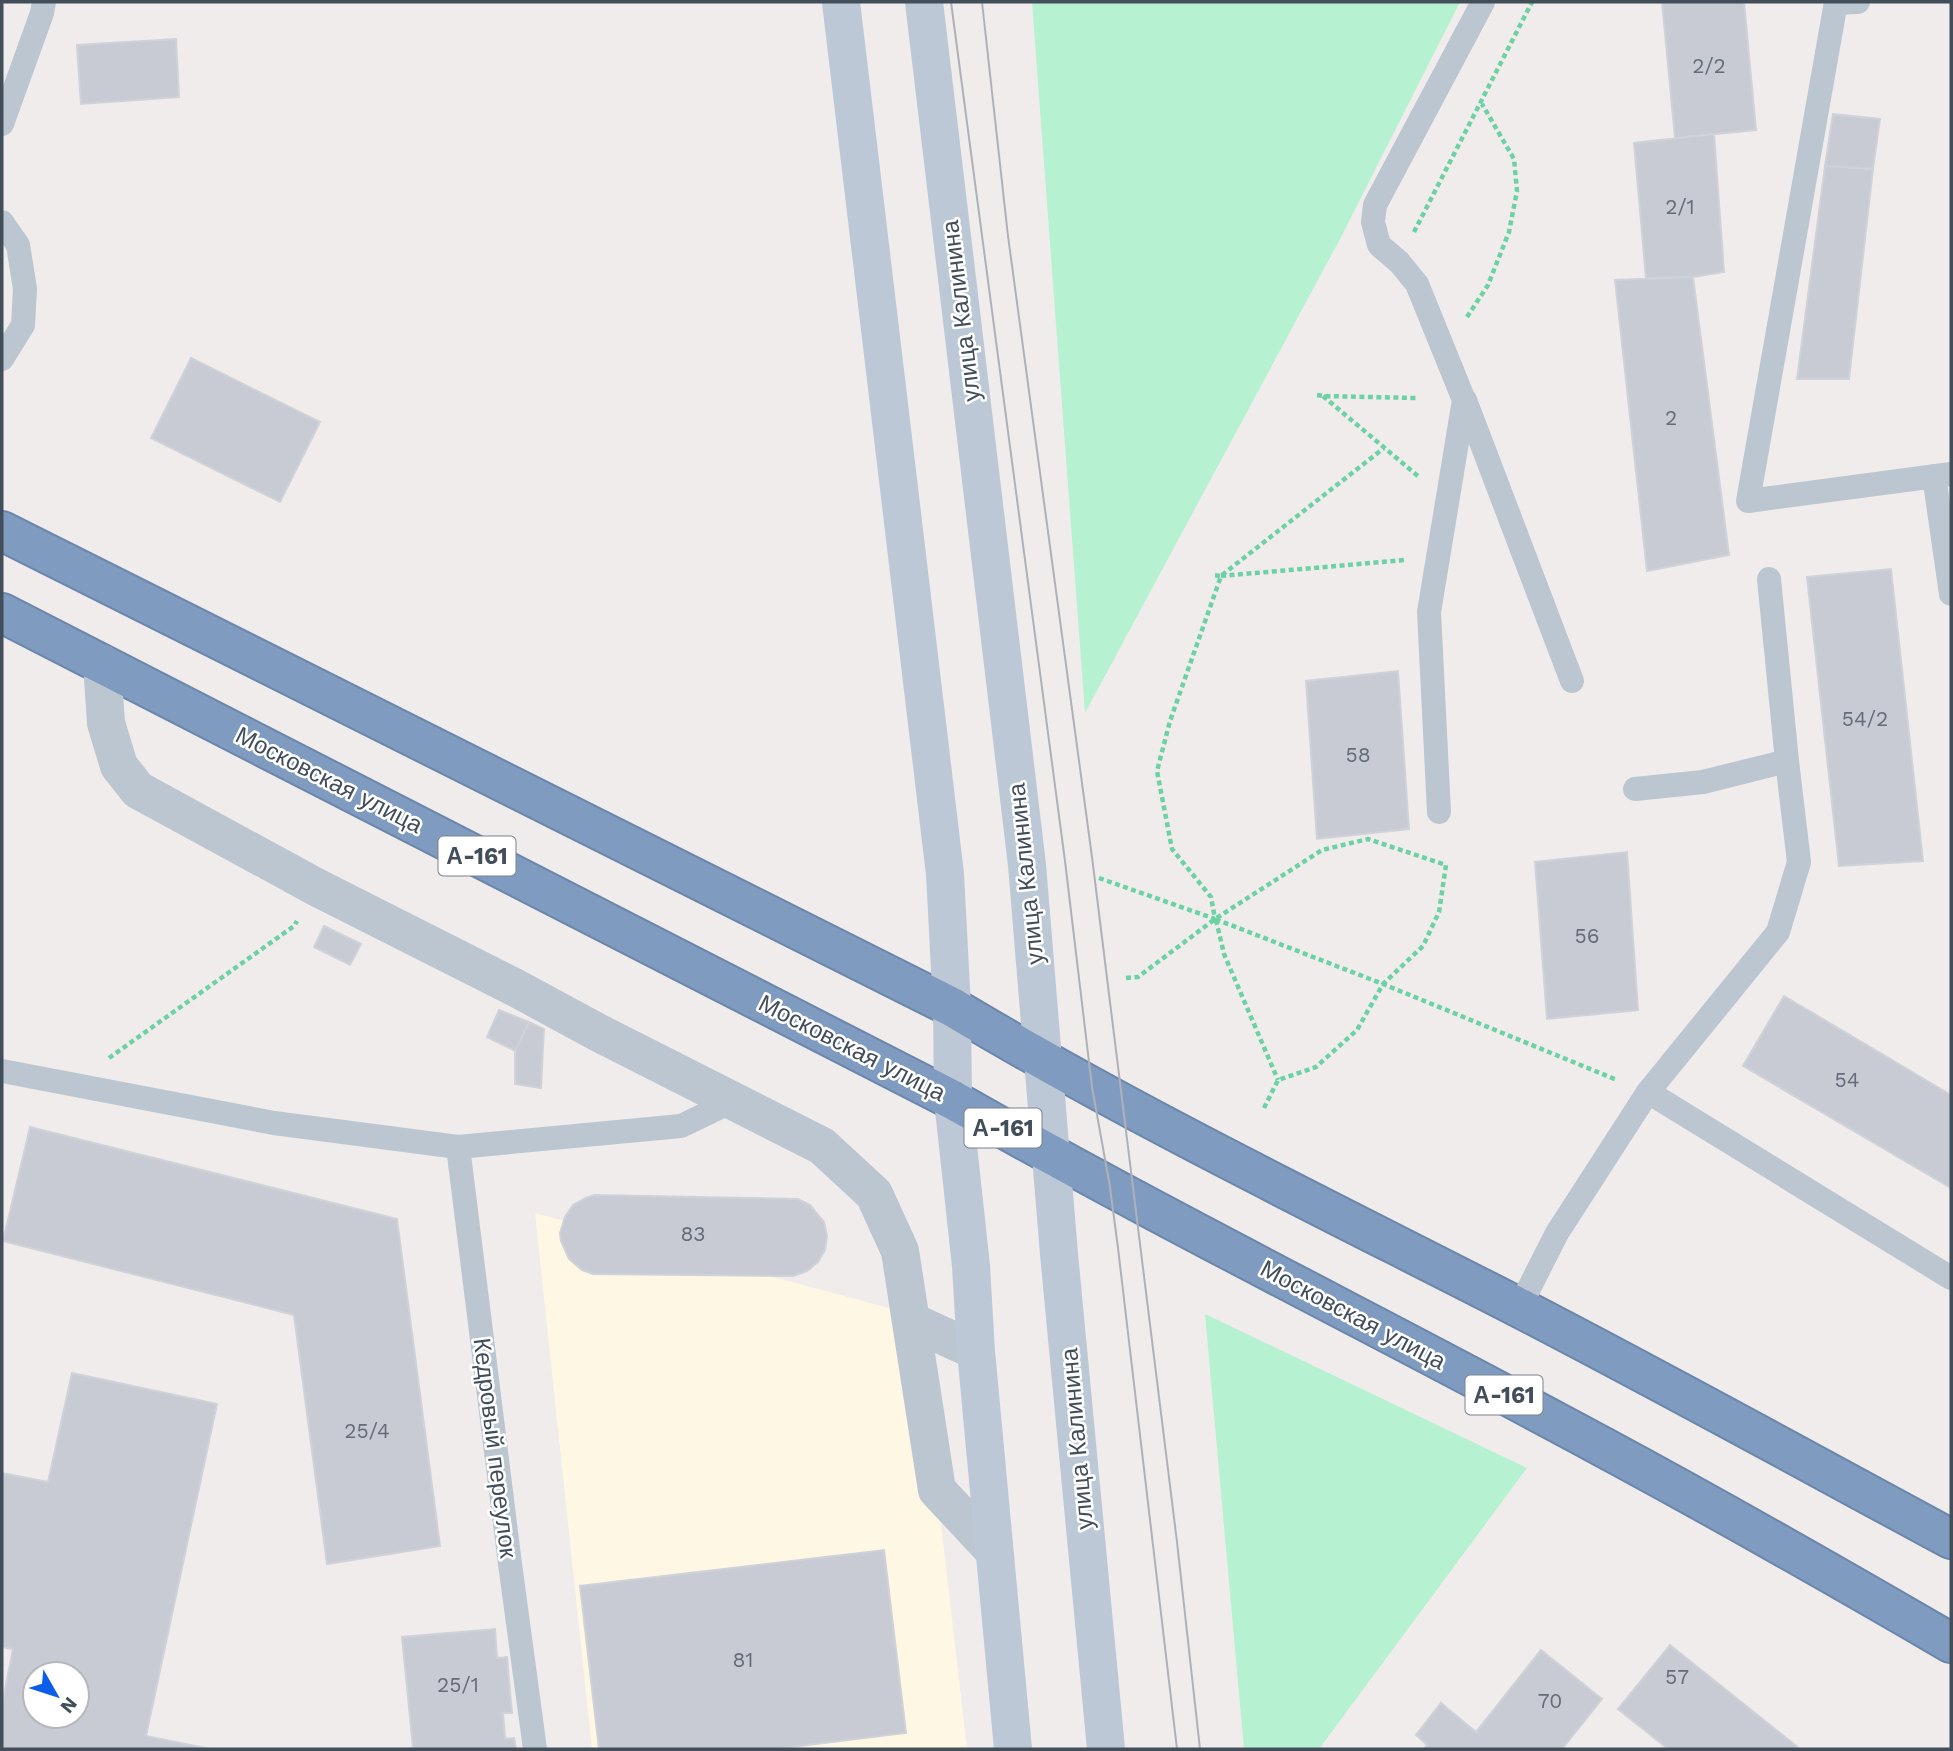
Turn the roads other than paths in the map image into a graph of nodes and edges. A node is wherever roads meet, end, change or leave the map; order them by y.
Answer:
1 (44, 2) edge
2 (841, 2) edge
3 (923, 2) edge
4 (1483, 2) edge
5 (1844, 2) edge
6 (2, 124) edge
7 (2, 222) edge
8 (2, 359) edge
9 (1464, 400) junction
10 (1943, 475) edge
11 (2, 531) edge
12 (1769, 579) dead end
13 (1951, 594) edge
14 (2, 613) edge
15 (102, 664) junction
16 (1572, 681) dead end
17 (1787, 761) junction
18 (1635, 789) dead end
19 (1439, 812) dead end
20 (952, 1007) junction
21 (1042, 1061) junction
22 (2, 1071) edge
23 (1648, 1093) junction
24 (953, 1100) junction
25 (733, 1101) junction
26 (458, 1147) junction
27 (1052, 1156) junction
28 (1951, 1278) edge
29 (1520, 1308) junction
30 (911, 1321) junction
31 (976, 1351) junction
32 (1951, 1539) edge
33 (994, 1551) junction
34 (1951, 1643) edge
35 (535, 1749) edge
36 (1013, 1749) edge
37 (1106, 1749) edge

1 - 6 lane
2 - 20 street
3 - 21 street, улица Калинина
4 - 9 lane
5 - 10 lane
7 - 8 lane
9 - 16 lane
9 - 19 lane
10 - 13 lane
11 - 20 highway
12 - 17 lane
14 - 15 highway, Московская улица / А-161
15 - 24 highway, Московская улица / А-161
15 - 25 street
17 - 18 lane
17 - 23 lane
20 - 21 highway
20 - 24 street
21 - 27 street, улица Калинина
21 - 29 highway
22 - 26 lane
23 - 28 lane
23 - 29 lane
24 - 27 highway, Московская улица / А-161
24 - 31 street
25 - 26 lane
25 - 30 street
26 - 35 lane, Кедровый переулок
27 - 34 highway, Московская улица / А-161
27 - 37 street, улица Калинина
29 - 32 highway
30 - 31 street
30 - 33 street
31 - 33 street
33 - 36 street

